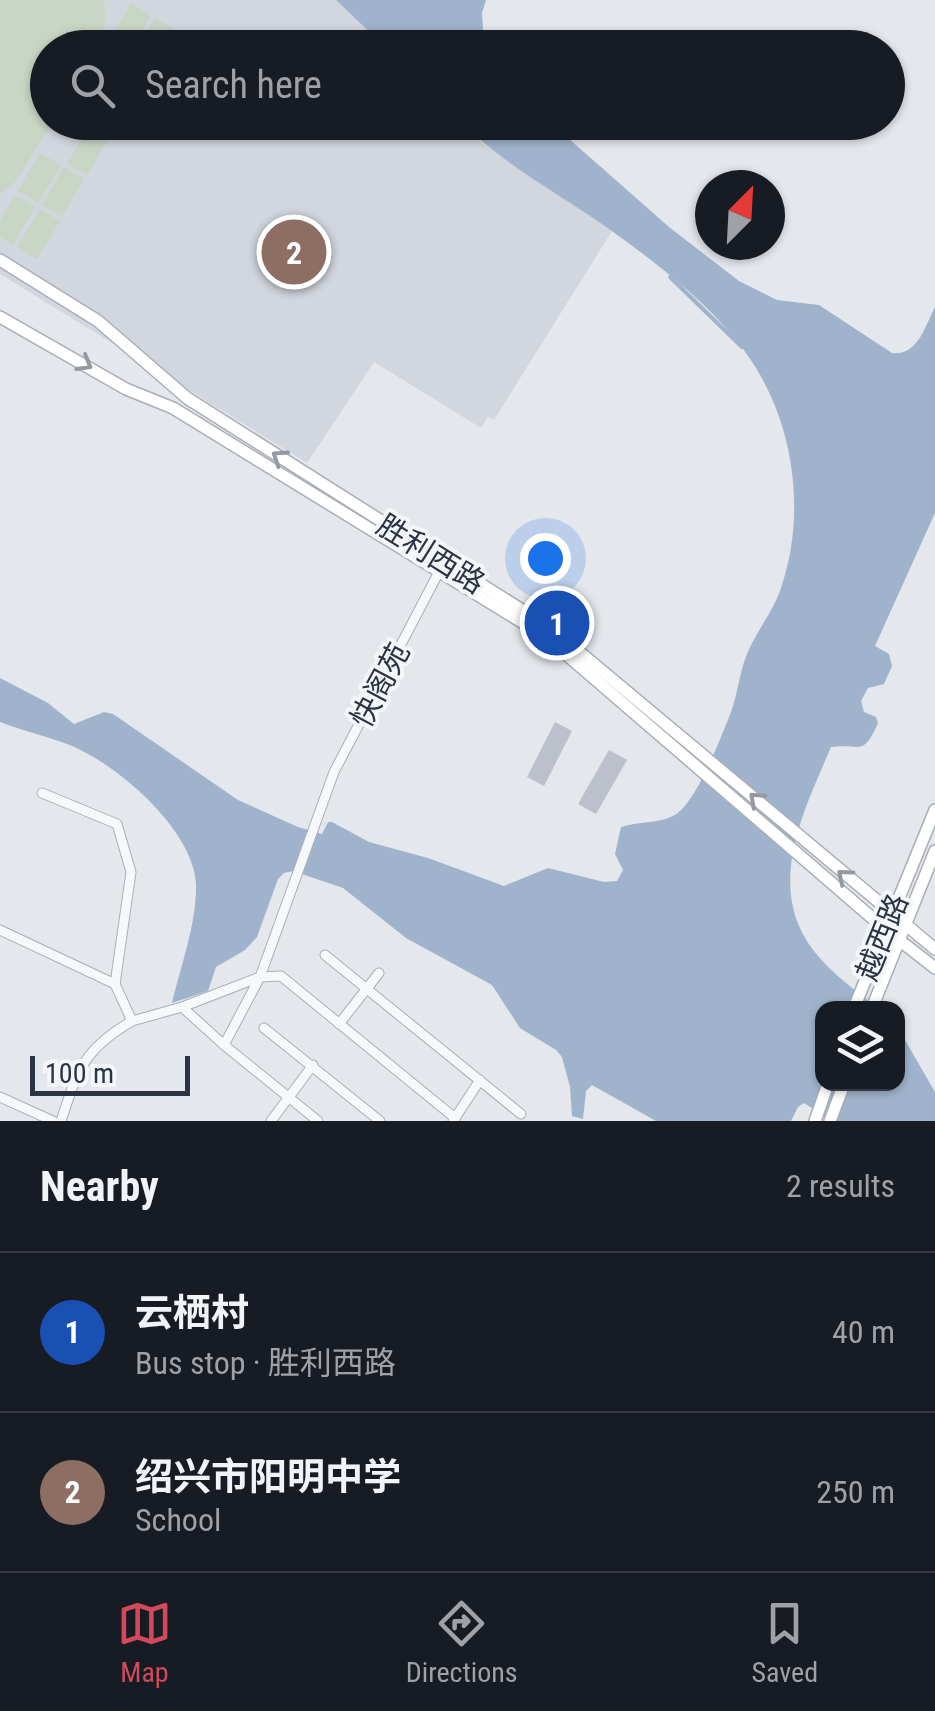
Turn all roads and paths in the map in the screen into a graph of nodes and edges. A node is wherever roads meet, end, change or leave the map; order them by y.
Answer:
1 (0, 260) edge
2 (0, 317) edge
3 (442, 567) junction
4 (42, 793) dead end
5 (935, 810) edge
6 (804, 851) junction
7 (935, 851) edge
8 (890, 915) junction
9 (904, 926) junction
10 (885, 929) junction
11 (0, 930) edge
12 (898, 940) junction
13 (935, 949) edge
14 (325, 955) dead end
15 (935, 968) edge
16 (378, 974) dead end
17 (260, 977) junction
18 (115, 984) junction
19 (368, 988) junction
20 (856, 1001) edge
21 (874, 1001) edge
22 (182, 1007) junction
23 (132, 1021) junction
24 (339, 1024) junction
25 (264, 1028) dead end
26 (224, 1045) junction
27 (313, 1065) junction
28 (480, 1080) junction
29 (826, 1091) edge
30 (841, 1091) edge
31 (0, 1097) edge
32 (290, 1097) junction
33 (521, 1114) dead end
34 (454, 1120) edge
35 (53, 1121) edge
36 (61, 1121) edge
37 (272, 1121) edge
38 (318, 1121) edge
39 (380, 1121) edge
40 (815, 1121) edge
41 (830, 1121) edge

3 -> 1 main road, 胜利西路
2 -> 3 main road, 胜利西路
3 - 6 main road, 胜利西路
6 -> 3 main road, 胜利西路
3 - 17 street, 快阁苑
4 - 18 street
5 - 8 main road, 越西路
8 -> 6 main road, 胜利西路
6 - 10 main road, 胜利西路
7 - 9 main road, 越西路
8 - 9 main road, 胜利西路
8 - 10 main road, 越西路
9 - 12 main road, 越西路
9 - 13 main road, 胜利西路
10 - 12 main road, 胜利西路
10 - 20 main road, 越西路
11 - 18 street
12 - 15 main road, 胜利西路
12 - 21 main road, 越西路
14 - 19 street
16 - 19 street
17 - 22 street
17 - 24 street
17 - 26 street, 快阁苑
18 - 23 street
19 - 24 street
19 - 28 street
22 - 23 street
22 - 26 street
23 - 36 street
24 - 34 street
25 - 27 street
26 - 32 street
27 - 32 street
27 - 39 street
28 - 33 street
28 - 34 street
29 - 40 main road
30 - 41 main road
31 - 35 street
32 - 37 street
32 - 38 street

